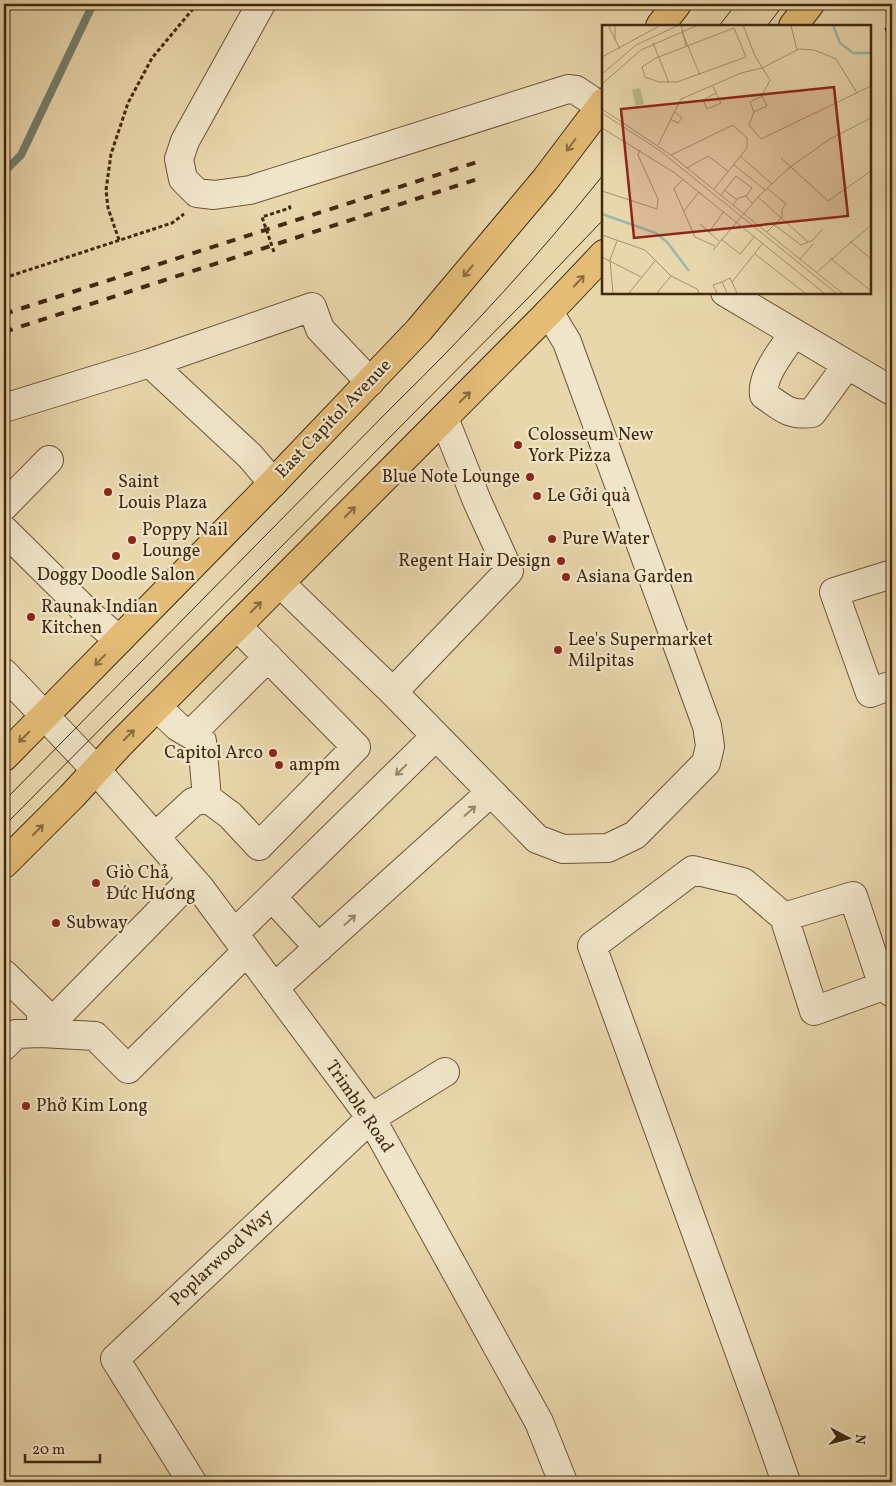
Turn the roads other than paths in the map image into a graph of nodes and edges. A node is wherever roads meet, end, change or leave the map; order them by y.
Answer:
1 (260, 4) edge
2 (677, 4) edge
3 (810, 4) edge
4 (661, 25) edge
5 (794, 25) edge
6 (602, 104) edge
7 (602, 256) edge
8 (728, 294) edge
9 (549, 312) junction
10 (793, 334) junction
11 (150, 363) junction
12 (847, 365) junction
13 (370, 382) junction
14 (892, 391) edge
15 (4, 408) edge
16 (444, 418) junction
17 (49, 460) dead end
18 (273, 483) junction
19 (4, 506) edge
20 (4, 530) edge
21 (892, 574) edge
22 (280, 583) junction
23 (237, 626) junction
24 (119, 640) junction
25 (268, 657) junction
26 (4, 672) edge
27 (892, 686) edge
28 (393, 692) junction
29 (157, 707) junction
30 (44, 717) junction
31 (191, 734) junction
32 (436, 736) junction
33 (4, 758) edge
34 (96, 770) junction
35 (491, 792) junction
36 (207, 798) junction
37 (155, 837) junction
38 (4, 864) edge
39 (192, 879) junction
40 (272, 897) junction
41 (784, 917) junction
42 (240, 942) junction
43 (318, 948) junction
44 (4, 974) edge
45 (274, 988) junction
46 (888, 990) edge
47 (41, 1033) junction
48 (4, 1046) edge
49 (445, 1072) dead end
50 (371, 1118) junction
51 (192, 1482) edge
52 (563, 1482) edge
53 (786, 1482) edge

1 - 6 street
2 - 4 main road
3 - 5 main road
6 -> 13 main road, East Capitol Avenue
9 -> 7 main road
8 - 10 street
16 -> 9 main road
9 - 35 street
10 - 12 street
10 - 12 street
11 - 13 street
11 - 15 street
11 - 18 street
12 - 14 street
13 - 18 main road, East Capitol Avenue
22 -> 16 main road
16 - 28 street
17 - 19 street
18 - 24 main road, East Capitol Avenue
20 - 24 street
21 - 27 street
23 -> 22 main road
22 - 28 street
23 - 25 street
23 - 29 main road
24 -> 30 main road, East Capitol Avenue
25 - 31 street
25 - 36 street
26 - 30 street, Trimble Road
28 - 32 street
29 - 31 street
34 -> 29 main road
30 -> 33 main road, East Capitol Avenue
30 - 34 street, Trimble Road
31 - 36 street
32 - 35 street
32 -> 40 street
34 - 37 street, Trimble Road
38 -> 34 main road
43 -> 35 street
36 - 37 street
37 - 39 street, Trimble Road
39 - 42 street, Trimble Road
39 - 47 street
40 - 42 street
40 - 43 street
41 - 46 street
41 - 46 street
41 - 53 street
42 - 45 street, Trimble Road
42 - 47 street
43 - 45 street
44 - 47 street
45 - 50 street, Trimble Road
47 - 48 street
49 - 50 street, Poplarwood Way
50 - 51 street, Poplarwood Way
50 - 52 street, Trimble Road

